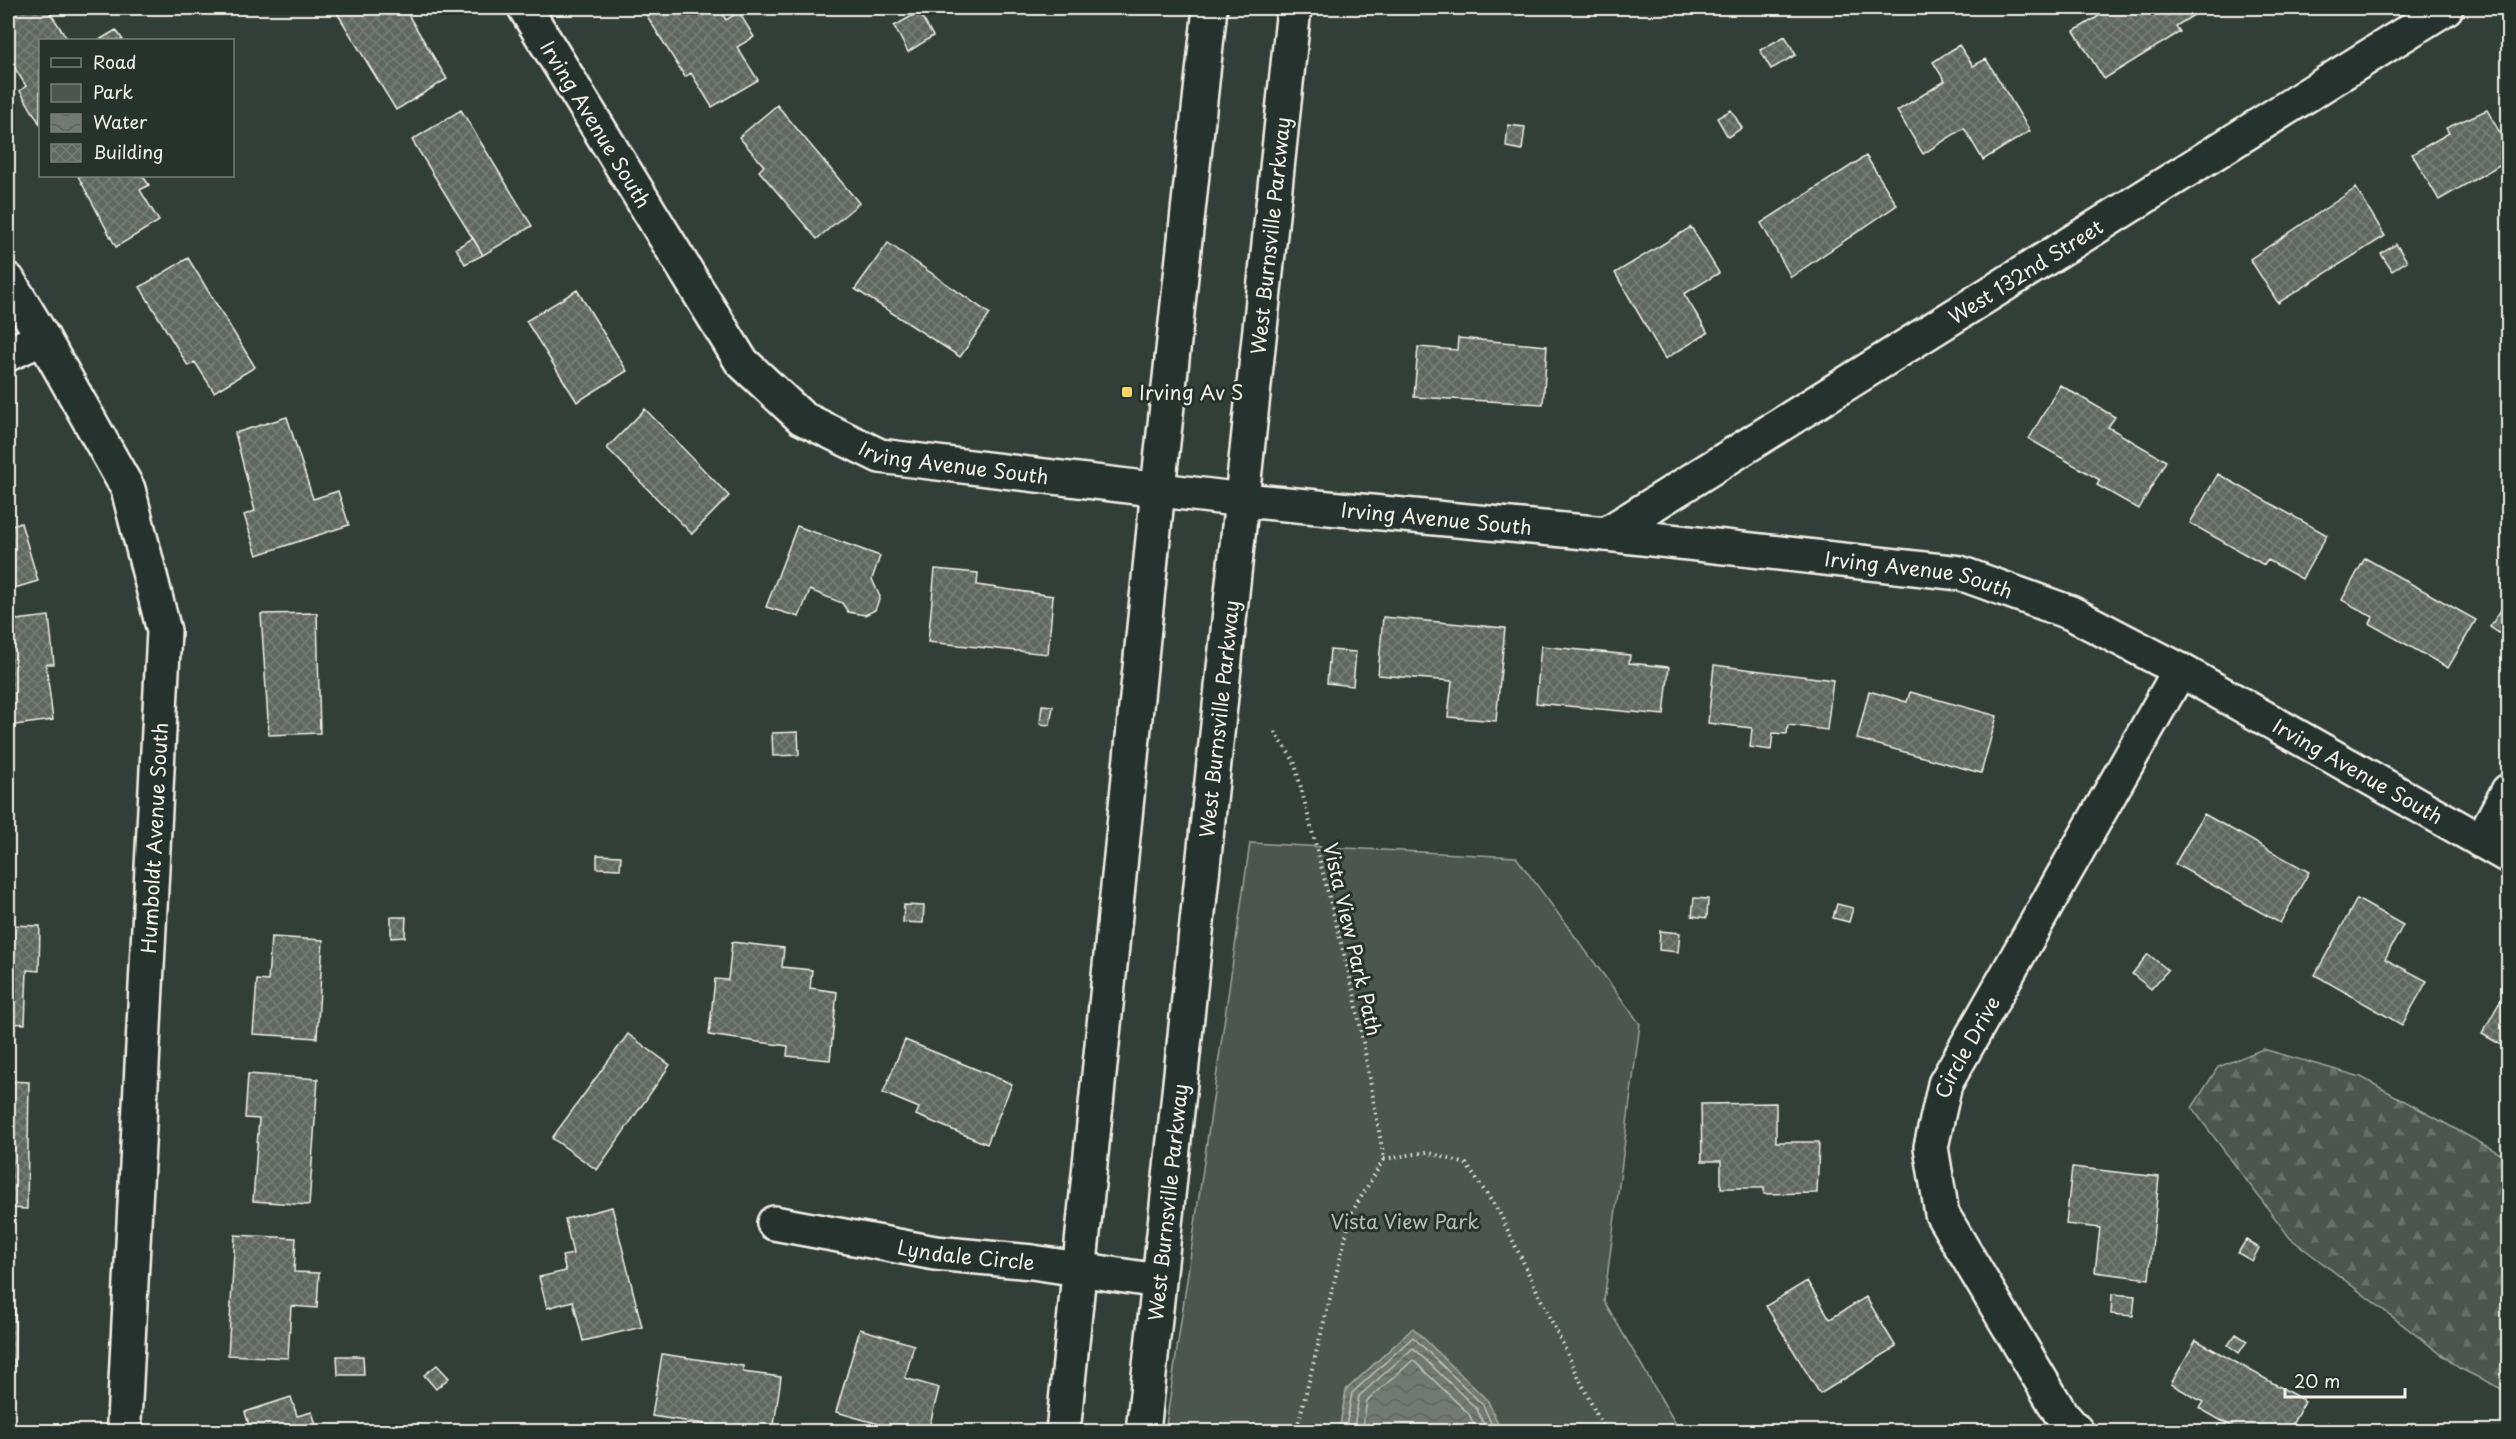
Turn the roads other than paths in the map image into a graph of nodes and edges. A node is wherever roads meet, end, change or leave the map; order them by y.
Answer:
1 (525, 8) edge
2 (1210, 8) edge
3 (1294, 8) edge
4 (2446, 8) edge
5 (8, 280) edge
6 (43, 338) junction
7 (8, 354) edge
8 (1158, 489) junction
9 (1243, 500) junction
10 (1606, 534) junction
11 (2180, 670) junction
12 (2508, 791) edge
13 (2481, 840) junction
14 (2508, 856) edge
15 (774, 1223) dead end
16 (1079, 1270) junction
17 (1158, 1281) junction
18 (126, 1431) edge
19 (1063, 1431) edge
20 (1143, 1431) edge
21 (2077, 1431) edge

1 - 8 street, Irving Avenue South
2 - 8 street
3 - 9 street, West Burnsville Parkway
4 - 10 street, West 132nd Street
5 - 6 street, Humboldt Avenue South
6 - 7 street
6 - 18 street, Humboldt Avenue South
8 - 9 street, Irving Avenue South
8 - 16 street
9 - 10 street, Irving Avenue South
9 - 17 street, West Burnsville Parkway
10 - 11 street, Irving Avenue South
11 - 13 street, Irving Avenue South
11 - 21 street, Circle Drive
12 - 13 street
13 - 14 street, Irving Avenue South
15 - 16 street, Lyndale Circle
16 - 17 street, Lyndale Circle
16 - 19 street
17 - 20 street, West Burnsville Parkway

